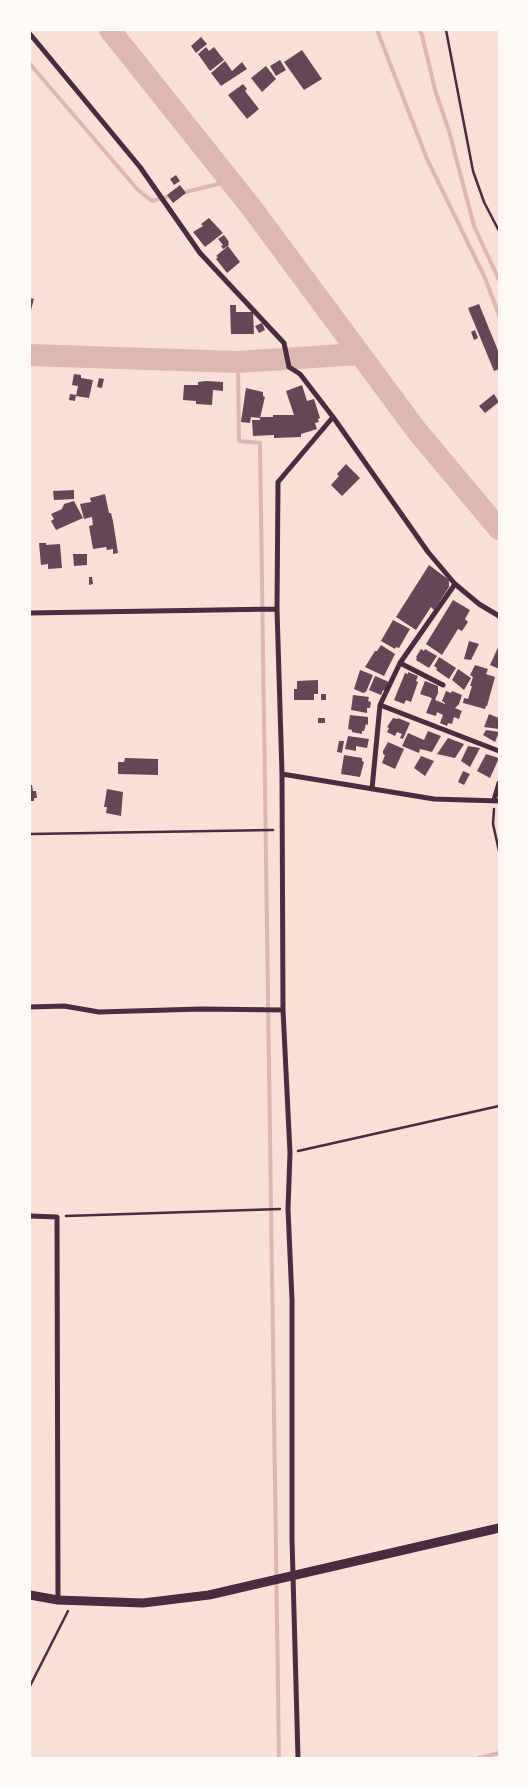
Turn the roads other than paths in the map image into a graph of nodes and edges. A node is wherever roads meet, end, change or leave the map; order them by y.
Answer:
1 (30, 34) edge
2 (333, 417) junction
3 (455, 584) junction
4 (277, 609) junction
5 (30, 613) edge
6 (499, 616) edge
7 (400, 663) junction
8 (444, 685) dead end
9 (380, 705) junction
10 (499, 751) edge
11 (282, 774) junction
12 (499, 783) edge
13 (372, 789) junction
14 (497, 800) edge
15 (30, 1007) edge
16 (283, 1010) junction
17 (30, 1216) edge
18 (499, 1528) edge
19 (294, 1576) junction
20 (30, 1595) edge
21 (58, 1600) junction
22 (298, 1758) edge

1 - 2 street
2 - 3 street
2 - 4 street
3 - 6 street
3 - 7 street
4 - 5 street
4 - 11 street
7 - 8 street
7 - 9 street
9 - 10 street
9 - 13 street
11 - 13 street
11 - 16 street
12 - 14 street
13 - 14 street
15 - 16 street
16 - 19 street
17 - 21 street
18 - 19 street
19 - 21 street
19 - 22 street
20 - 21 street

